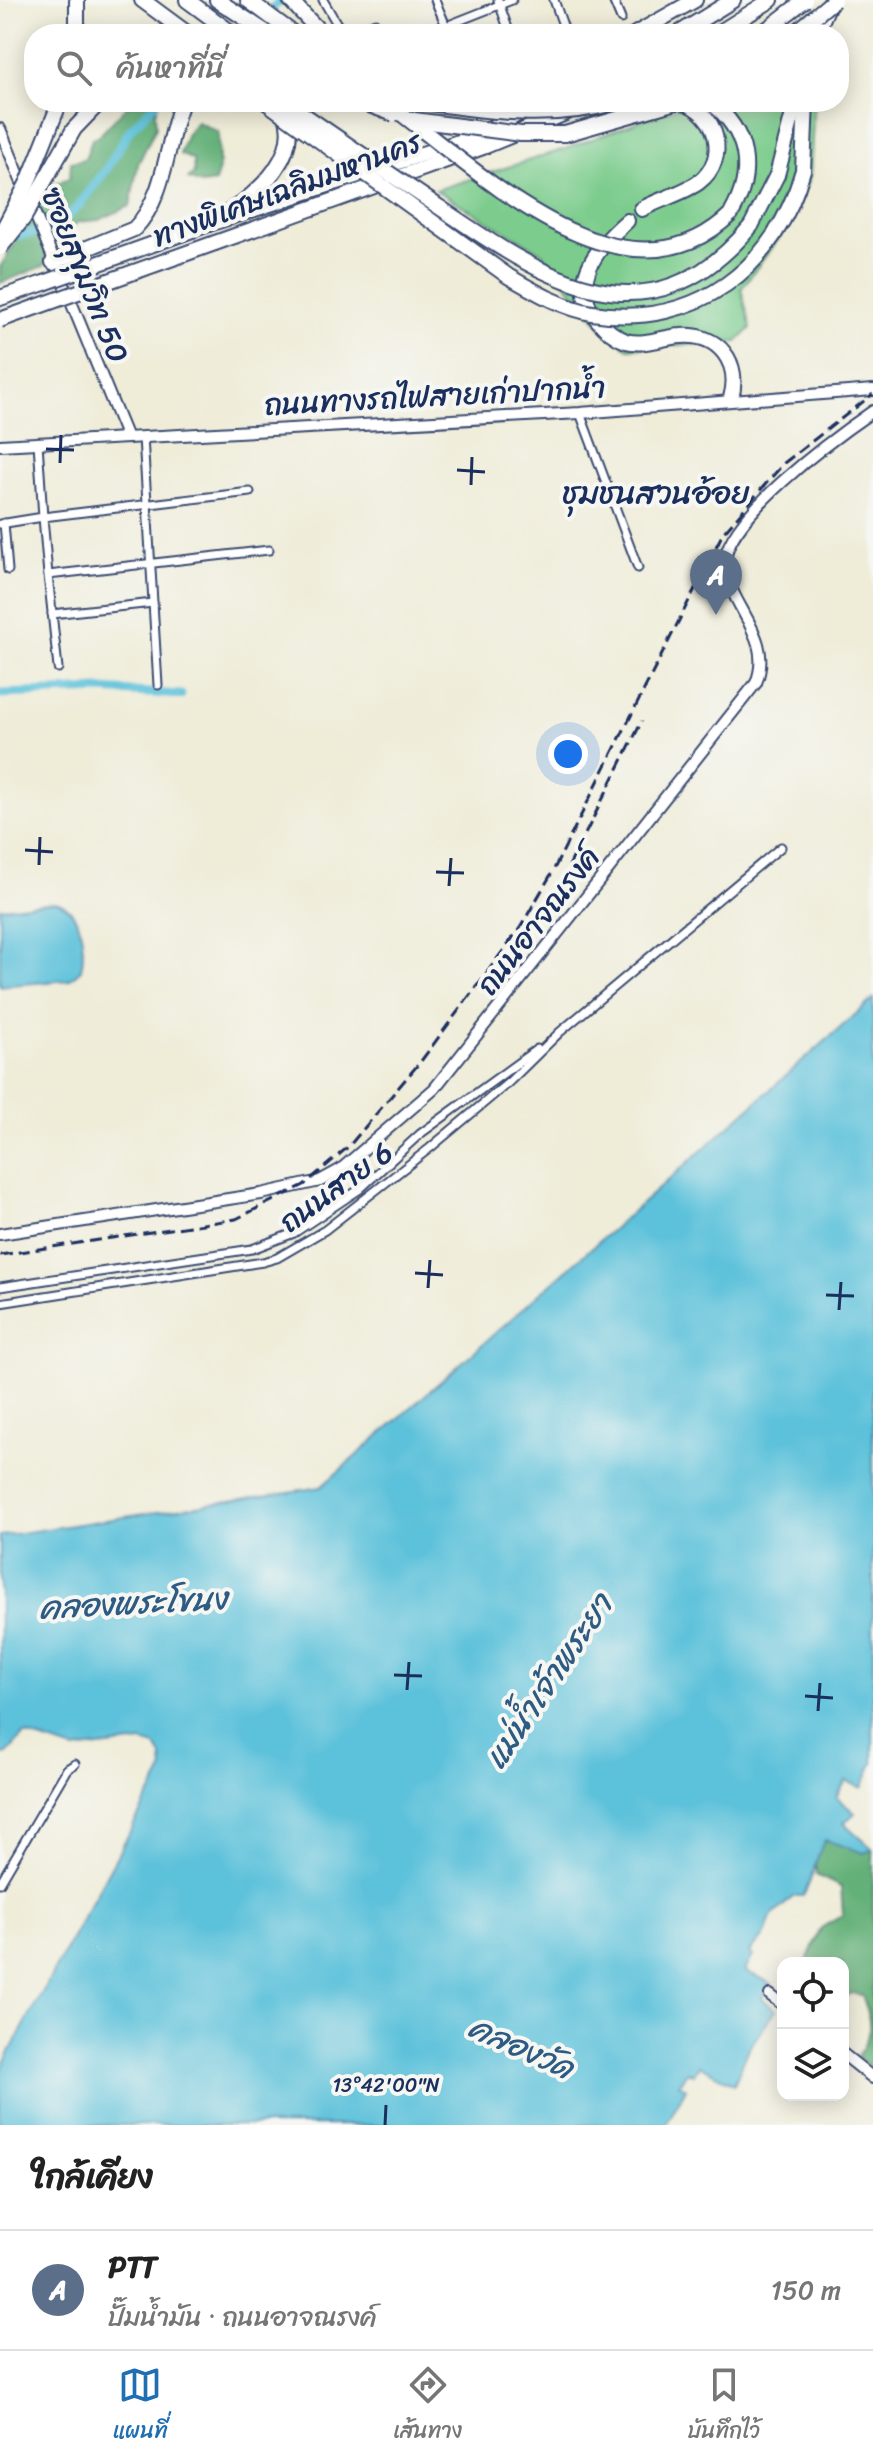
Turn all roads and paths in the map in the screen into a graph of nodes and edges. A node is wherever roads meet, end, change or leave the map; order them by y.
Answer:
1 (77, 0) edge
2 (142, 0) edge
3 (187, 0) edge
4 (217, 0) edge
5 (248, 0) edge
6 (290, 0) edge
7 (323, 0) edge
8 (435, 0) edge
9 (512, 0) edge
10 (554, 0) edge
11 (613, 0) edge
12 (695, 0) edge
13 (733, 0) edge
14 (771, 0) edge
15 (797, 0) edge
16 (805, 0) edge
17 (499, 2) edge
18 (830, 2) edge
19 (621, 19) dead end
20 (77, 24) edge
21 (174, 24) edge
22 (219, 24) edge
23 (254, 24) edge
24 (280, 24) edge
25 (313, 24) edge
26 (337, 24) edge
27 (445, 24) edge
28 (458, 24) edge
29 (507, 24) edge
30 (562, 24) edge
31 (653, 24) edge
32 (694, 24) edge
33 (733, 24) edge
34 (774, 24) edge
35 (799, 24) edge
36 (805, 24) edge
37 (820, 24) edge
38 (56, 112) edge
39 (90, 112) edge
40 (179, 112) edge
41 (280, 112) edge
42 (282, 112) edge
43 (300, 112) edge
44 (391, 112) edge
45 (400, 112) edge
46 (498, 112) edge
47 (522, 112) edge
48 (563, 112) edge
49 (566, 112) edge
50 (618, 112) edge
51 (644, 112) edge
52 (702, 112) edge
53 (720, 112) edge
54 (793, 112) edge
55 (806, 112) edge
56 (0, 129) edge
57 (483, 147) junction
58 (642, 209) dead end
59 (627, 221) dead end
60 (209, 224) junction
61 (0, 235) edge
62 (0, 248) edge
63 (53, 262) junction
64 (0, 298) edge
65 (0, 320) edge
66 (873, 390) edge
67 (731, 398) junction
68 (873, 411) edge
69 (580, 413) junction
70 (143, 437) junction
71 (127, 438) junction
72 (38, 443) junction
73 (0, 445) edge
74 (250, 492) dead end
75 (147, 503) junction
76 (43, 517) junction
77 (2, 523) edge
78 (269, 550) dead end
79 (151, 563) junction
80 (638, 568) dead end
81 (8, 570) dead end
82 (48, 575) junction
83 (153, 603) junction
84 (52, 614) junction
85 (58, 668) dead end
86 (158, 685) dead end
87 (781, 847) dead end
88 (560, 1032) junction
89 (0, 1234) edge
90 (0, 1287) edge
91 (0, 1303) edge
92 (75, 1764) dead end
93 (4, 1868) edge
94 (0, 1883) edge
95 (770, 1995) dead end
96 (777, 2000) edge
97 (849, 2059) edge
98 (873, 2078) edge

1 - 20 highway
2 - 21 highway
3 - 22 highway
4 - 23 highway
5 - 24 highway
6 - 25 highway
7 - 26 street
8 - 27 street
9 - 17 street
10 - 30 street
11 - 19 street
12 - 31 highway
13 - 32 highway
14 - 33 highway
15 - 35 highway, bridge
16 - 34 highway, bridge
17 - 28 street
17 - 29 street
18 - 36 highway, bridge
18 - 37 highway
38 - 61 highway, bridge
39 - 62 highway, bridge
40 - 63 highway
41 - 55 highway, bridge
42 - 60 highway
43 - 54 highway, bridge
44 - 51 highway, bridge
45 - 53 highway, bridge
46 - 48 highway, bridge
47 - 60 highway, ทางพิเศษเฉลิมมหานคร
49 - 57 highway, ทางพิเศษเฉลิมมหานคร
50 - 57 highway
52 - 58 highway
56 - 63 street, ซอยสุขุมวิท 50, bridge
57 - 65 highway, ทางพิเศษเฉลิมมหานคร, bridge
59 - 67 highway
60 - 64 highway, ทางพิเศษเฉลิมมหานคร, bridge
63 - 71 street, ซอยสุขุมวิท 50
66 - 67 street, ถนนทางรถไฟสายเก่าปากน้ำ
67 - 69 street, ถนนทางรถไฟสายเก่าปากน้ำ
68 - 89 street, ถนนอาจณรงค์
69 - 70 street, ถนนทางรถไฟสายเก่าปากน้ำ
69 - 80 street
70 - 71 street, ถนนทางรถไฟสายเก่าปากน้ำ
70 - 75 street
71 - 72 street, ถนนทางรถไฟสายเก่าปากน้ำ
72 - 73 street, ถนนทางรถไฟสายเก่าปากน้ำ
72 - 76 street
74 - 75 street
75 - 76 street
75 - 79 street
76 - 77 street
76 - 82 street
77 - 81 street
78 - 79 street
79 - 82 street
79 - 83 street
82 - 84 street
83 - 84 street
83 - 86 street
84 - 85 street
87 - 88 street, ถนนสาย 6
88 - 90 street, ถนนสาย 6
88 - 91 street, ถนนสาย 6
92 - 93 street
93 - 94 street
95 - 96 street
97 - 98 street

